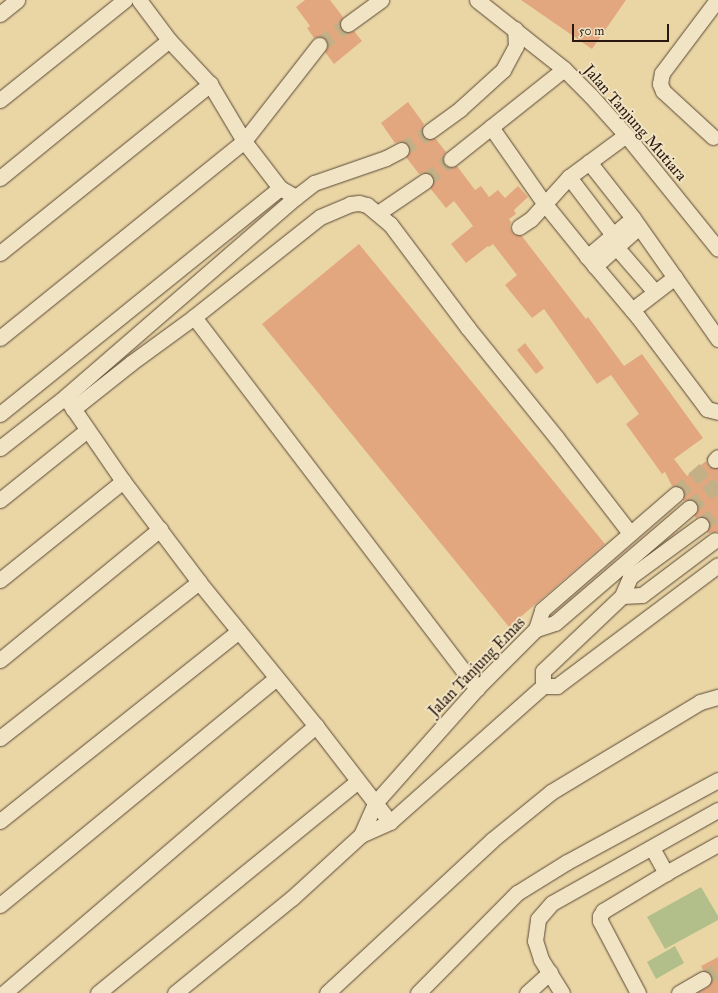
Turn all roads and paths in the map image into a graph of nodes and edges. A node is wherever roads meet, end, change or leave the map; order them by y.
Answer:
1 (17, 0) edge
2 (125, 0) edge
3 (139, 0) edge
4 (381, 0) edge
5 (477, 0) edge
6 (717, 0) edge
7 (0, 14) edge
8 (348, 24) tunnel mouth
9 (516, 29) junction
10 (170, 40) junction
11 (319, 45) tunnel mouth
12 (564, 70) junction
13 (210, 84) junction
14 (0, 100) edge
15 (491, 127) junction
16 (430, 131) tunnel mouth
17 (626, 135) junction
18 (716, 136) edge
19 (244, 141) junction
20 (401, 150) tunnel mouth
21 (451, 159) tunnel mouth
22 (589, 162) junction
23 (569, 177) junction
24 (0, 178) edge
25 (425, 181) tunnel mouth
26 (280, 188) junction
27 (296, 197) junction
28 (544, 203) junction
29 (378, 213) junction
30 (636, 222) junction
31 (519, 227) dead end
32 (615, 241) junction
33 (718, 249) edge
34 (0, 253) edge
35 (591, 262) junction
36 (676, 277) junction
37 (655, 292) junction
38 (632, 310) junction
39 (194, 316) junction
40 (713, 321) edge
41 (0, 338) edge
42 (718, 339) edge
43 (65, 397) junction
44 (73, 410) junction
45 (718, 412) edge
46 (0, 414) edge
47 (87, 430) junction
48 (0, 448) edge
49 (123, 481) junction
50 (676, 494) tunnel mouth
51 (0, 500) edge
52 (689, 508) tunnel mouth
53 (701, 525) tunnel mouth
54 (160, 529) junction
55 (630, 533) junction
56 (715, 540) dead end
57 (718, 565) edge
58 (0, 580) edge
59 (199, 582) junction
60 (622, 596) junction
61 (536, 629) junction
62 (240, 631) junction
63 (0, 660) edge
64 (276, 678) junction
65 (543, 686) junction
66 (477, 688) junction
67 (718, 697) edge
68 (316, 726) junction
69 (0, 738) edge
70 (718, 780) edge
71 (358, 781) junction
72 (375, 803) junction
73 (718, 810) edge
74 (0, 821) edge
75 (390, 822) junction
76 (361, 835) junction
77 (718, 844) edge
78 (652, 848) junction
79 (666, 873) junction
80 (0, 905) edge
81 (550, 972) junction
82 (703, 979) tunnel mouth
83 (4, 993) edge
84 (98, 993) edge
85 (175, 993) edge
86 (327, 993) edge
87 (418, 993) edge
88 (527, 993) edge
89 (562, 993) edge
90 (638, 993) edge
91 (679, 993) edge

1 - 7 lane
2 - 14 lane
3 - 10 lane
4 - 8 lane
5 - 9 lane, Jalan Tanjung Mutiara
6 - 18 lane
9 - 12 lane, Jalan Tanjung Mutiara
9 - 16 lane
10 - 13 lane
10 - 24 lane
11 - 19 lane
12 - 15 lane
12 - 17 lane, Jalan Tanjung Mutiara
13 - 19 lane
13 - 34 lane
15 - 21 lane
15 - 28 lane
17 - 22 lane
17 - 33 lane, Jalan Tanjung Mutiara
19 - 26 lane
19 - 41 lane
20 - 27 lane
22 - 23 lane
22 - 30 lane
23 - 28 lane
23 - 32 lane
25 - 29 lane
26 - 27 lane
26 - 46 lane
27 - 43 lane
28 - 31 lane
28 - 35 lane
29 - 39 lane
29 - 55 lane
30 - 32 lane
30 - 36 lane
32 - 35 lane
32 - 37 lane
35 - 38 lane
36 - 37 lane
36 - 40 lane
37 - 38 lane
38 - 45 lane
39 - 44 lane
39 - 66 lane
40 - 42 lane
43 - 44 lane
43 - 48 lane
44 - 47 lane
47 - 49 lane
47 - 51 lane
49 - 54 lane
49 - 58 lane
50 - 55 lane
52 - 61 lane, Jalan Tanjung Emas
53 - 60 lane
54 - 59 lane
54 - 63 lane
55 - 61 lane
56 - 60 lane
57 - 65 lane
59 - 62 lane
59 - 69 lane
60 - 65 lane
61 - 66 lane, Jalan Tanjung Emas
62 - 64 lane
62 - 74 lane
64 - 68 lane
64 - 80 lane
65 - 75 lane
66 - 72 lane, Jalan Tanjung Emas
67 - 86 lane
68 - 71 lane
68 - 83 lane
70 - 87 lane
71 - 72 lane
71 - 84 lane
72 - 75 lane
72 - 76 lane, Jalan Tanjung Emas
73 - 78 lane
75 - 76 lane
76 - 85 lane
77 - 79 lane
78 - 79 lane
78 - 81 lane
79 - 90 lane
81 - 88 lane
81 - 89 lane
82 - 91 lane

